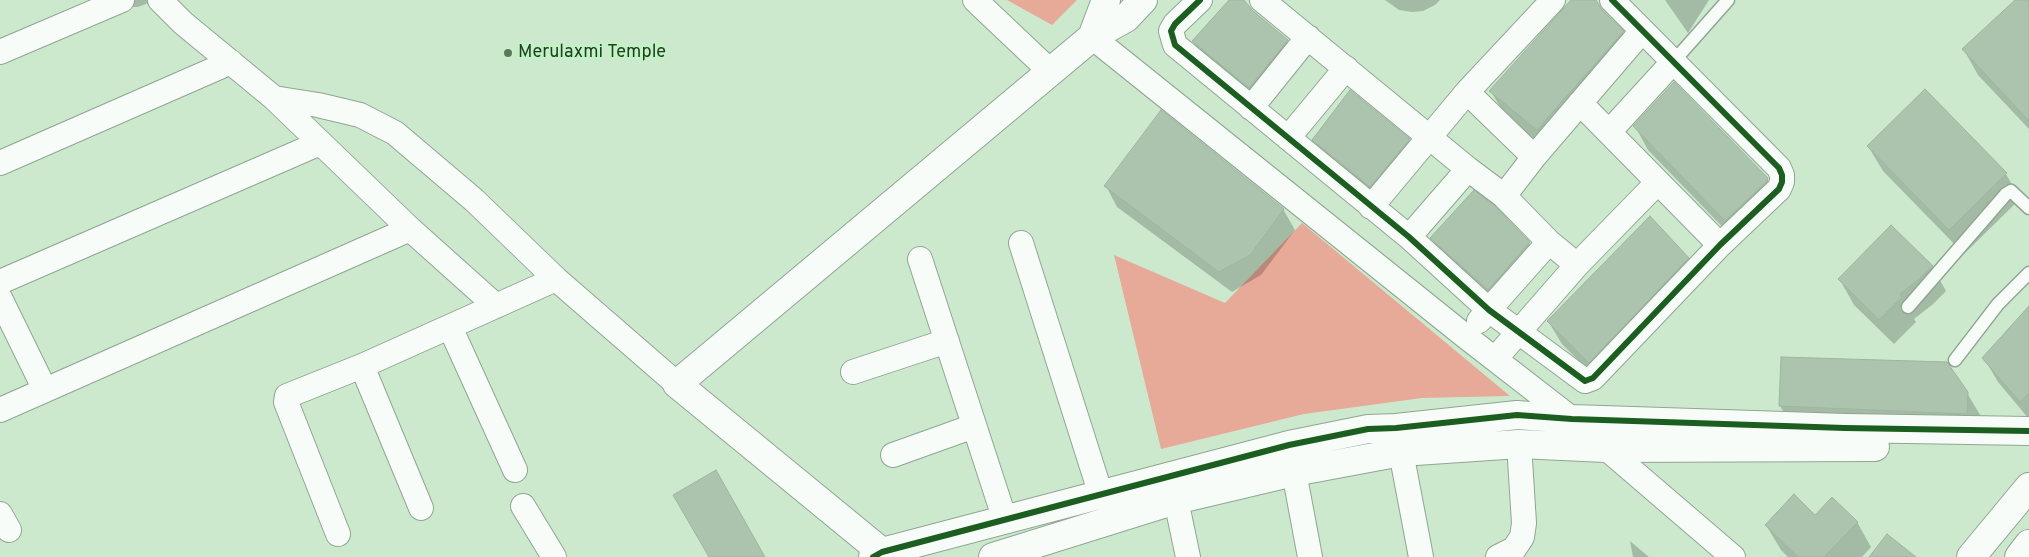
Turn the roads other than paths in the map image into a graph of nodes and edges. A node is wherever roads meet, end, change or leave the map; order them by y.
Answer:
1 (122, 0) edge
2 (160, 0) edge
3 (975, 0) edge
4 (1106, 0) edge
5 (1143, 0) edge
6 (1200, 0) edge
7 (1262, 0) edge
8 (1553, 0) edge
9 (1612, 0) edge
10 (1728, 0) edge
11 (85, 7) edge
12 (1642, 31) junction
13 (1092, 37) junction
14 (1308, 37) junction
15 (3, 44) edge
16 (231, 62) junction
17 (1673, 62) junction
18 (1346, 68) junction
19 (1051, 72) junction
20 (1467, 92) junction
21 (274, 98) junction
22 (1580, 103) junction
23 (1251, 108) junction
24 (1609, 132) junction
25 (1429, 136) junction
26 (1288, 138) junction
27 (320, 143) junction
28 (1534, 157) junction
29 (0, 163) edge
30 (1468, 169) junction
31 (1658, 182) junction
32 (1504, 196) junction
33 (1371, 207) junction
34 (2029, 208) edge
35 (410, 229) junction
36 (1410, 237) junction
37 (1550, 242) junction
38 (1021, 243) dead end
39 (1720, 245) junction
40 (920, 259) dead end
41 (1577, 265) junction
42 (2029, 273) edge
43 (556, 279) junction
44 (0, 282) edge
45 (0, 298) edge
46 (496, 306) junction
47 (1908, 307) dead end
48 (1489, 310) junction
49 (450, 327) junction
50 (1518, 332) junction
51 (1465, 336) junction
52 (947, 341) junction
53 (1495, 359) junction
54 (1955, 360) dead end
55 (362, 366) junction
56 (853, 372) dead end
57 (677, 384) junction
58 (46, 390) junction
59 (0, 410) edge
60 (1572, 419) junction
61 (974, 426) junction
62 (2029, 431) edge
63 (2029, 443) edge
64 (1519, 444) junction
65 (1605, 448) junction
66 (1401, 452) junction
67 (893, 455) dead end
68 (515, 470) dead end
69 (1294, 472) junction
70 (2029, 486) edge
71 (1101, 495) junction
72 (1176, 500) junction
73 (523, 506) dead end
74 (421, 508) dead end
75 (1005, 520) junction
76 (338, 534) dead end
77 (2029, 544) edge
78 (881, 555) edge
79 (554, 557) edge
80 (993, 557) edge
81 (1188, 557) edge
82 (1310, 557) edge
83 (1421, 557) edge
84 (1498, 557) edge
85 (1733, 557) edge
86 (1971, 557) edge
87 (2019, 557) edge

1 - 11 street
2 - 16 street
3 - 19 street
4 - 13 street
5 - 13 street
6 - 23 street
7 - 14 street
8 - 20 street
9 - 12 street
10 - 17 lane
11 - 15 street
12 - 17 street
12 - 22 street
13 - 19 street
13 - 51 street
14 - 18 street
14 - 23 street
16 - 21 street
16 - 29 street
17 - 24 street
17 - 39 street
18 - 25 street
18 - 26 street
19 - 57 street
20 - 25 street
20 - 28 street
21 - 27 street
21 - 43 street
22 - 24 street
22 - 28 street
23 - 26 street
24 - 31 street
25 - 30 street
25 - 33 street
26 - 33 street
27 - 35 street
27 - 44 street
28 - 32 street
30 - 32 street
30 - 36 street
31 - 39 street
31 - 41 street
32 - 37 street
33 - 36 street
34 - 47 lane
35 - 46 street
35 - 58 street
36 - 48 street
37 - 41 street
37 - 48 street
38 - 71 street
39 - 50 street
40 - 52 street
41 - 50 street
42 - 54 lane
43 - 46 street
43 - 57 street
45 - 58 street
46 - 49 street
48 - 50 street
48 - 51 street
49 - 55 street
49 - 68 street
50 - 53 street
51 - 53 street
52 - 56 street
52 - 61 street
53 - 60 street
55 - 74 street
55 - 76 street
57 - 78 street
58 - 59 street
60 - 62 street
60 - 65 street
60 - 71 street
61 - 67 street
61 - 75 street
63 - 65 street
64 - 65 street
64 - 66 street
64 - 84 street
65 - 85 street
66 - 69 street
66 - 83 street
69 - 72 street
69 - 82 street
70 - 86 street
71 - 75 street
72 - 80 street
72 - 81 street
73 - 79 street
75 - 78 street
77 - 87 street

